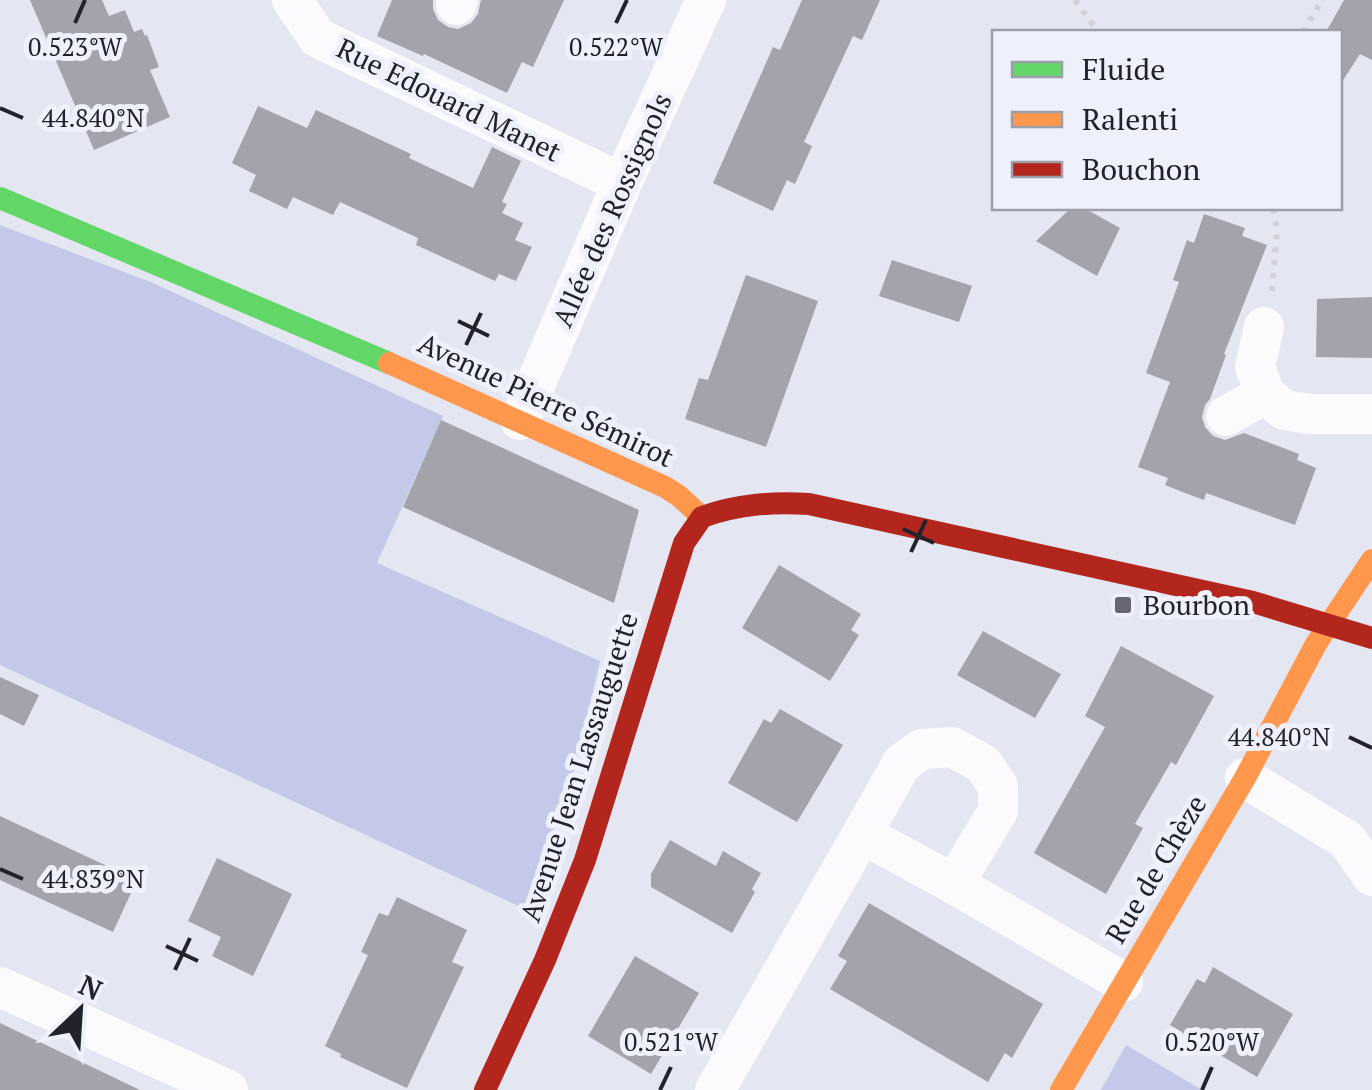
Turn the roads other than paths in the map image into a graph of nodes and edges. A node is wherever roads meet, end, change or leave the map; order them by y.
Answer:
1 (292, 0) edge
2 (706, 0) edge
3 (622, 183) junction
4 (0, 198) edge
5 (1264, 327) road end
6 (1264, 394) junction
7 (1372, 414) edge
8 (1226, 416) dead end
9 (520, 420) junction
10 (702, 517) junction
11 (1372, 560) edge
12 (1329, 624) junction
13 (1372, 638) edge
14 (1245, 778) junction
15 (862, 834) junction
16 (1372, 876) edge
17 (954, 884) junction
18 (1123, 982) junction
19 (0, 987) edge
20 (228, 1090) edge
21 (485, 1090) edge
22 (715, 1090) edge
23 (1061, 1090) edge

1 - 3 street, Rue Edouard Manet
2 - 3 street, Allée des Rossignols
3 - 9 street, Allée des Rossignols
4 - 9 street, Avenue Pierre Sémirot
5 - 6 street
6 - 7 street
6 - 8 street
9 - 10 street, Avenue Pierre Sémirot
10 - 12 street
10 - 21 street, Avenue Jean Lassauguette
11 - 12 street
12 - 13 street
12 - 14 street, Rue de Chèze
14 - 16 street
14 - 18 street, Rue de Chèze
15 - 17 street
15 - 17 street
15 - 22 street
17 - 18 street
18 - 23 street, Rue de Chèze
19 - 20 street

